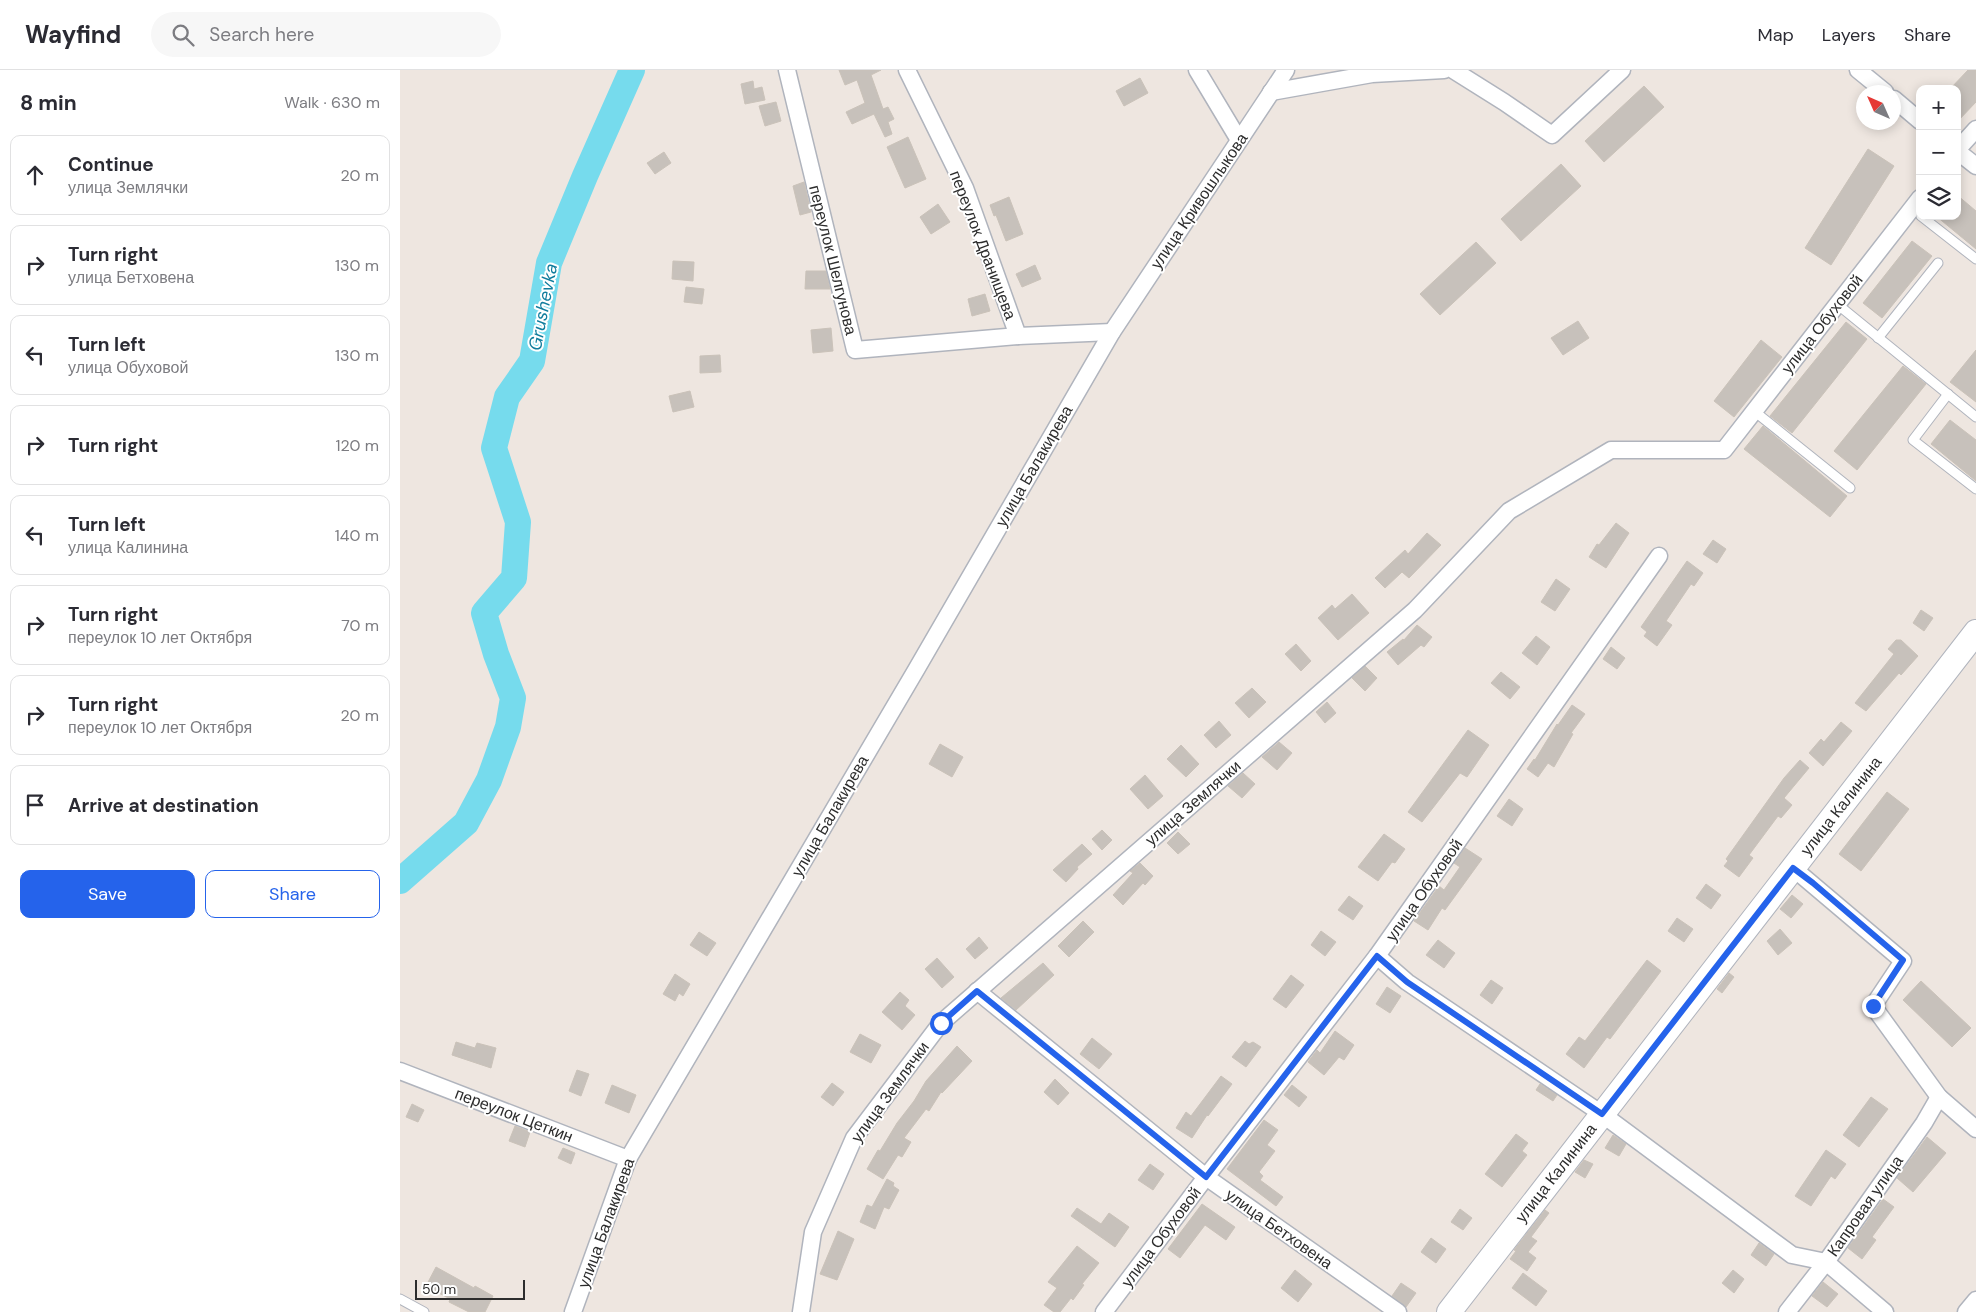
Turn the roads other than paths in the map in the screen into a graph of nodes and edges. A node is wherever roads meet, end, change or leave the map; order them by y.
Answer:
1 (787, 70) edge
2 (907, 70) edge
3 (1197, 70) edge
4 (1286, 70) edge
5 (1444, 70) edge
6 (1453, 70) edge
7 (1622, 70) edge
8 (1858, 70) edge
9 (1876, 85) edge
10 (1271, 92) junction
11 (1901, 105) edge
12 (1916, 118) edge
13 (1976, 129) edge
14 (1239, 140) junction
15 (1961, 146) edge
16 (1961, 153) edge
17 (1976, 166) edge
18 (1916, 212) edge
19 (1930, 220) edge
20 (1976, 260) edge
21 (1938, 263) dead end
22 (1837, 304) junction
23 (1112, 332) junction
24 (1018, 336) junction
25 (1878, 338) junction
26 (1948, 394) junction
27 (1754, 411) junction
28 (1976, 417) edge
29 (1724, 450) joint
30 (1850, 488) dead end
31 (1976, 489) edge
32 (1659, 556) dead end
33 (1976, 632) edge
34 (1793, 868) junction
35 (1377, 956) junction
36 (977, 991) junction
37 (400, 1070) edge
38 (1939, 1096) junction
39 (1602, 1114) junction
40 (1976, 1129) edge
41 (628, 1159) junction
42 (1206, 1177) junction
43 (1826, 1262) junction
44 (400, 1299) edge
45 (1976, 1300) edge
46 (424, 1312) edge
47 (573, 1312) edge
48 (801, 1312) edge
49 (1104, 1312) edge
50 (1398, 1312) edge
51 (1449, 1312) edge
52 (1787, 1312) edge
53 (1885, 1312) edge
54 (1966, 1312) edge

1 - 24 street, переулок Шелгунова
2 - 24 street, переулок Дранищева
3 - 14 street
4 - 10 street, улица Кривошлыкова
5 - 10 street
6 - 7 street
8 - 9 street
10 - 14 street, улица Кривошлыкова
11 - 12 street
13 - 15 street
14 - 23 street, улица Кривошлыкова
16 - 17 street
18 - 22 street, улица Обуховой
19 - 20 lane
21 - 25 lane
22 - 25 lane
22 - 27 street, улица Обуховой
23 - 24 street, переулок Дранищева
23 - 41 street, улица Балакирева
25 - 26 lane
26 - 28 lane
26 - 31 lane
27 - 29 street, улица Обуховой
27 - 30 lane
29 - 36 street, улица Землячки
32 - 35 street, улица Обуховой
33 - 34 street, улица Калинина
34 - 38 street
34 - 39 street, улица Калинина
35 - 39 street
35 - 42 street, улица Обуховой
36 - 42 street, улица Бетховена
36 - 48 street, улица Землячки
37 - 41 street, переулок Цеткин
38 - 40 street
38 - 43 street, Капровая улица
39 - 43 street
39 - 51 street, улица Калинина
41 - 47 street, улица Балакирева
42 - 49 street, улица Обуховой
42 - 50 street, улица Бетховена
43 - 52 street, Капровая улица
43 - 53 street
44 - 46 lane
45 - 54 street

